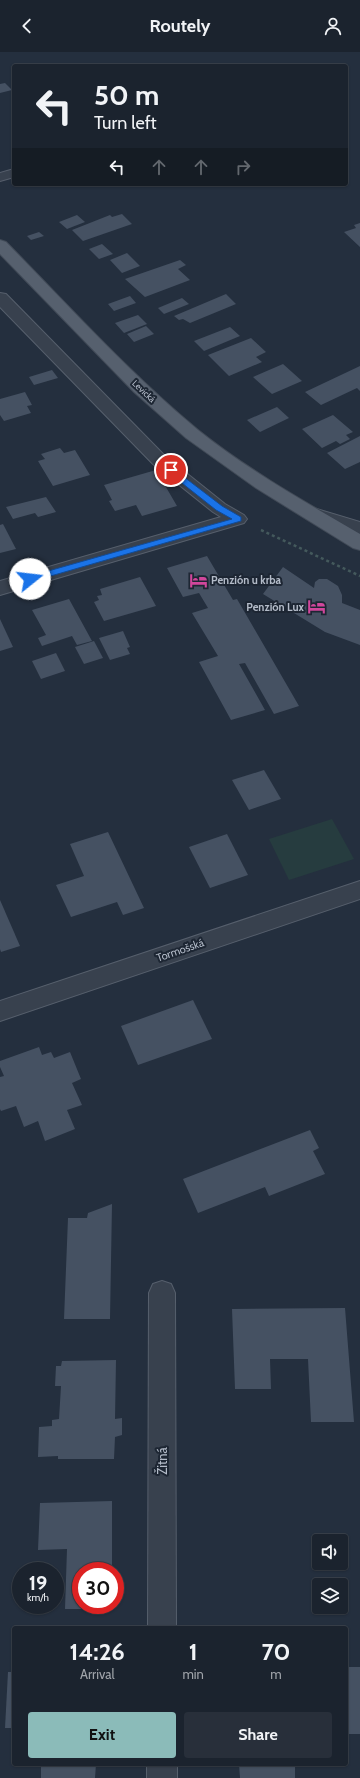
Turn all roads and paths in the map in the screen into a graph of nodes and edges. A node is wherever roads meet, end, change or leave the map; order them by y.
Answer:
1 (12, 174) edge
2 (0, 177) edge
3 (0, 245) edge
4 (0, 298) edge
5 (308, 512) junction
6 (238, 519) junction
7 (360, 528) edge
8 (360, 543) edge
9 (360, 576) edge
10 (0, 588) edge
11 (360, 890) edge
12 (0, 1011) edge
13 (162, 1293) dead end
14 (162, 1626) edge
15 (162, 1766) edge
16 (162, 1778) edge

1 - 2 lane
3 - 5 main road, Levická
4 - 6 street
5 - 7 street, Levická
5 - 8 main road, Levická
6 - 9 path
6 - 10 street
11 - 12 street, Tormošská
13 - 14 street, Žitná
15 - 16 street

